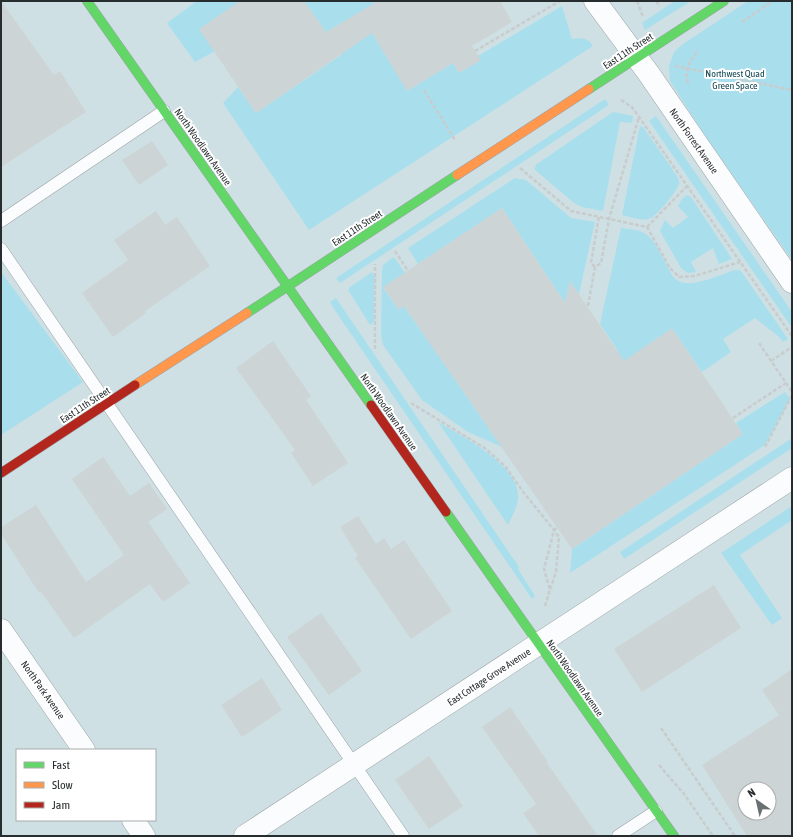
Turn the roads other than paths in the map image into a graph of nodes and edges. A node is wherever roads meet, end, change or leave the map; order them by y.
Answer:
1 (87, 1) edge
2 (595, 1) edge
3 (724, 1) edge
4 (637, 58) junction
5 (164, 111) junction
6 (1, 220) edge
7 (1, 249) edge
8 (792, 282) edge
9 (287, 286) junction
10 (107, 404) junction
11 (1, 473) edge
12 (792, 478) edge
13 (1, 630) edge
14 (538, 644) junction
15 (83, 749) edge
16 (354, 765) junction
17 (656, 811) junction
18 (134, 821) edge
19 (144, 836) edge
20 (245, 836) edge
21 (403, 836) edge
22 (618, 836) edge
23 (674, 836) edge

1 - 5 street, North Woodlawn Avenue
2 - 4 street, North Forrest Avenue
3 - 4 street, East 11th Street
4 - 8 street, North Forrest Avenue
4 - 9 street, East 11th Street
5 - 6 lane
5 - 9 street, North Woodlawn Avenue
7 - 10 lane
9 - 10 street, East 11th Street
9 - 14 street, North Woodlawn Avenue
10 - 11 street, East 11th Street
10 - 16 lane
12 - 14 street, East Cottage Grove Avenue
13 - 15 street, North Park Avenue
14 - 16 street, East Cottage Grove Avenue
14 - 17 street, North Woodlawn Avenue
16 - 20 street, East Cottage Grove Avenue
16 - 21 lane
17 - 22 lane
17 - 23 street, North Woodlawn Avenue
18 - 19 street

